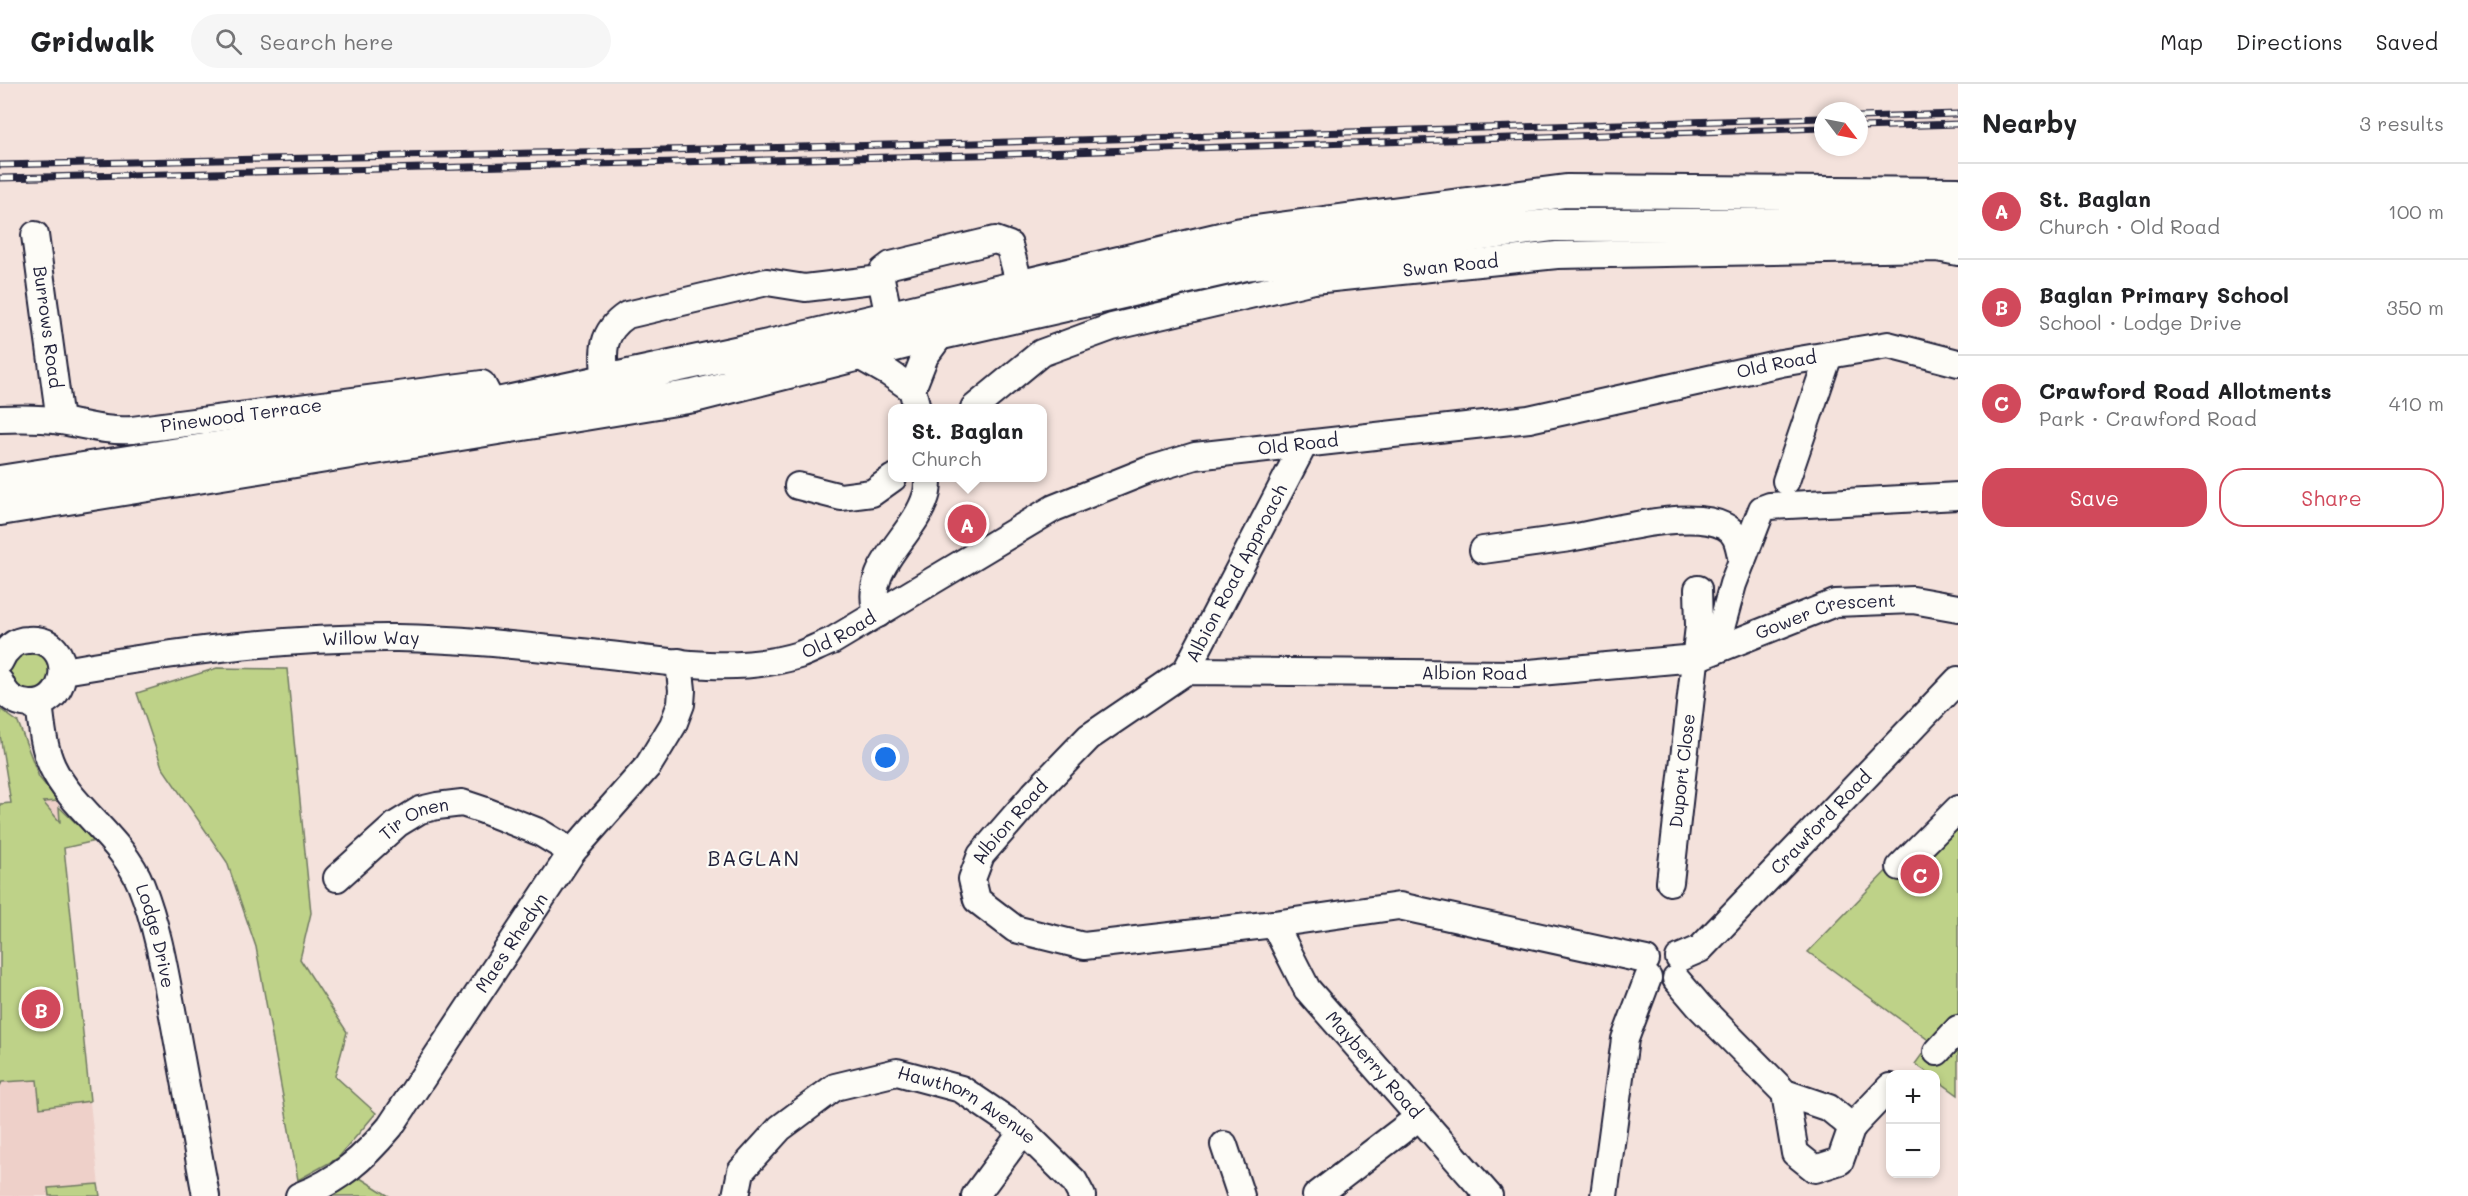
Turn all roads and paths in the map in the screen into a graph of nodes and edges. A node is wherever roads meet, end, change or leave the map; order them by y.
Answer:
1 (1958, 194) edge
2 (1958, 226) edge
3 (34, 235) dead end
4 (1958, 252) edge
5 (881, 279) junction
6 (1020, 286) junction
7 (889, 317) junction
8 (942, 333) junction
9 (1829, 355) junction
10 (859, 356) junction
11 (1958, 363) edge
12 (606, 381) junction
13 (487, 394) junction
14 (915, 399) edge
15 (979, 404) edge
16 (0, 419) edge
17 (60, 421) junction
18 (1303, 446) junction
19 (888, 481) edge
20 (1786, 481) dead end
21 (0, 482) edge
22 (928, 482) edge
23 (798, 486) dead end
24 (1958, 496) edge
25 (0, 509) edge
26 (1483, 550) dead end
27 (1742, 561) junction
28 (1698, 589) dead end
29 (1958, 608) edge
30 (878, 614) junction
31 (1705, 654) junction
32 (0, 661) edge
33 (679, 662) junction
34 (64, 671) junction
35 (1186, 671) junction
36 (1958, 680) edge
37 (0, 682) edge
38 (39, 704) junction
39 (1958, 809) edge
40 (572, 852) junction
41 (1900, 867) dead end
42 (337, 878) dead end
43 (1670, 882) dead end
44 (1274, 924) junction
45 (1647, 969) junction
46 (1678, 969) junction
47 (1958, 1029) edge
48 (1937, 1052) dead end
49 (1886, 1091) edge
50 (1785, 1093) junction
51 (1419, 1117) junction
52 (1852, 1127) junction
53 (1023, 1131) junction
54 (1224, 1145) dead end
55 (206, 1196) edge
56 (299, 1196) edge
57 (736, 1196) edge
58 (975, 1196) edge
59 (1082, 1196) edge
60 (1241, 1196) edge
61 (1316, 1196) edge
62 (1489, 1196) edge
63 (1604, 1196) edge

1 - 6 main road
2 - 8 main road
3 - 17 street, Burrows Road
4 - 15 street, Swan Road
5 - 6 street
5 - 7 street
5 - 12 street
6 - 7 main road
7 - 12 main road
8 - 10 main road
8 - 14 street
9 - 11 street, Old Road
9 - 18 street, Old Road
9 - 20 street
10 - 14 street
10 - 25 main road
12 - 13 main road
13 - 17 street, Pinewood Terrace
13 - 21 main road
16 - 17 street, Pinewood Terrace
18 - 30 street, Old Road
18 - 35 street, Albion Road Approach
19 - 23 street
22 - 30 street
24 - 27 street
26 - 27 street
27 - 31 street
28 - 31 street
29 - 31 street, Gower Crescent
30 - 33 street, Old Road
31 - 35 street, Albion Road
31 - 43 street, Duport Close
32 - 34 street
33 - 34 street, Willow Way
33 - 40 street, Maes Rhedyn
34 - 38 street
35 - 44 street, Albion Road
36 - 46 street, Crawford Road
37 - 38 street
38 - 55 street, Lodge Drive
39 - 41 street
40 - 42 street, Tir Onen
40 - 56 street, Maes Rhedyn
44 - 45 street, Albion Road
44 - 51 street, Mayberry Road
45 - 46 street, Albion Road
45 - 63 street
46 - 50 street
47 - 48 street
49 - 52 street
50 - 52 street
50 - 52 street
51 - 61 street
51 - 62 street, Mayberry Road
53 - 57 street, Hawthorn Avenue
53 - 58 street
53 - 59 street, Hawthorn Avenue
54 - 60 street

